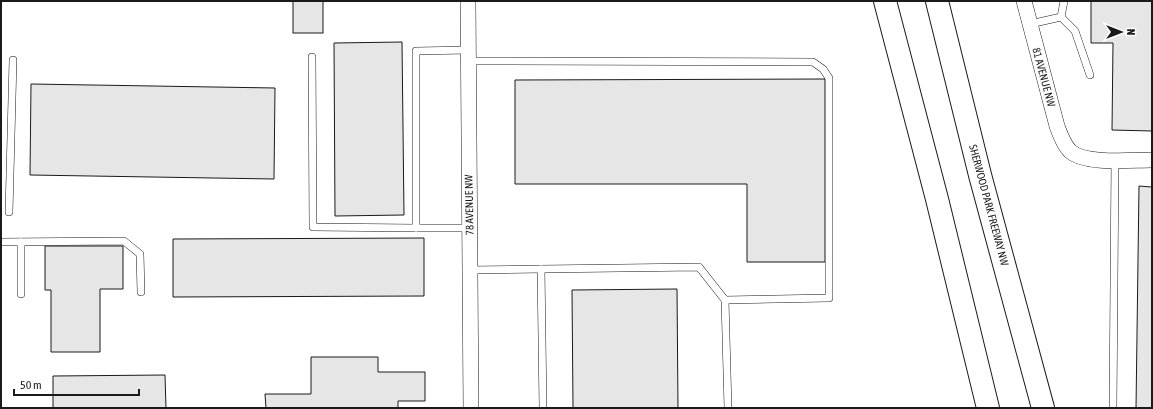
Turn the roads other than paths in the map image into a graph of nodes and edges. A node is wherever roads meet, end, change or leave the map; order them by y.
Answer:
1 (468, 1) edge
2 (885, 1) edge
3 (937, 1) edge
4 (1024, 1) edge
5 (1064, 1) edge
6 (1061, 17) junction
7 (1030, 24) junction
8 (468, 56) junction
9 (312, 57) dead end
10 (13, 60) dead end
11 (1090, 74) dead end
12 (1115, 160) junction
13 (1152, 160) edge
14 (9, 212) dead end
15 (416, 228) junction
16 (470, 228) junction
17 (1, 242) edge
18 (21, 242) junction
19 (541, 269) junction
20 (470, 270) junction
21 (141, 292) dead end
22 (21, 294) dead end
23 (725, 300) junction
24 (472, 408) edge
25 (544, 408) edge
26 (728, 408) edge
27 (988, 408) edge
28 (1043, 408) edge
29 (1113, 408) edge

1 - 8 street, 78 AVENUE NW
2 - 27 highway
3 - 28 highway, SHERWOOD PARK FREEWAY NW
4 - 7 street, 81 AVENUE NW
5 - 6 lane
6 - 7 lane
6 - 11 lane
7 - 12 street, 81 AVENUE NW
8 - 15 lane
8 - 16 street, 78 AVENUE NW
8 - 23 lane
9 - 15 lane
10 - 14 lane
12 - 13 street
12 - 29 lane
15 - 16 lane
16 - 20 street, 78 AVENUE NW
17 - 18 lane
18 - 21 lane
18 - 22 lane
19 - 20 lane
19 - 23 lane
19 - 25 lane
20 - 24 street, 78 AVENUE NW
23 - 26 lane

